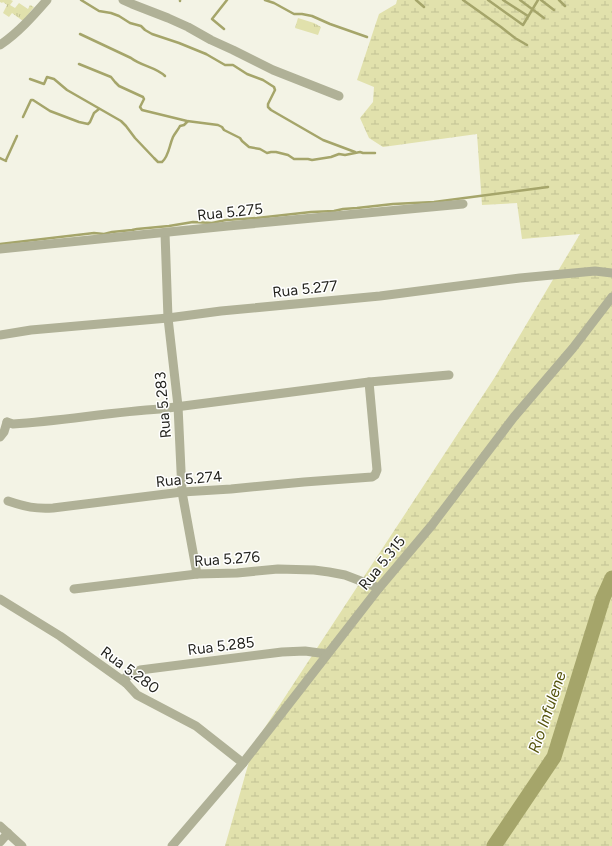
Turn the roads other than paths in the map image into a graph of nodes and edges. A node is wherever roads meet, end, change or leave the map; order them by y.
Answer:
1 (47, 0) edge
2 (124, 0) edge
3 (0, 46) edge
4 (339, 96) dead end
5 (462, 204) dead end
6 (165, 233) junction
7 (0, 249) edge
8 (612, 273) edge
9 (612, 297) edge
10 (168, 318) junction
11 (0, 335) edge
12 (449, 375) dead end
13 (369, 382) junction
14 (178, 406) junction
15 (3, 419) edge
16 (0, 437) edge
17 (182, 492) junction
18 (8, 501) dead end
19 (197, 574) junction
20 (74, 588) dead end
21 (379, 588) junction
22 (0, 600) edge
23 (327, 654) junction
24 (126, 684) junction
25 (243, 763) junction
26 (0, 826) edge
27 (8, 833) junction
28 (0, 842) edge
29 (22, 846) edge
30 (172, 846) edge

1 - 3 street
2 - 4 street
5 - 6 street, Rua 5.275
6 - 7 street, Rua 5.275
6 - 10 street, Rua 5.283
8 - 10 street, Rua 5.277
9 - 21 street, Rua 5.315
10 - 11 street, Rua 5.277
10 - 14 street, Rua 5.283
12 - 13 street
13 - 14 street
13 - 17 street, Rua 5.274
14 - 15 street
14 - 17 street, Rua 5.283
15 - 16 street
17 - 18 street, Rua 5.274
17 - 19 street, Rua 5.283
19 - 20 street, Rua 5.276
19 - 21 street, Rua 5.276
21 - 23 street, Rua 5.315
22 - 24 street, Rua 5.280
23 - 24 street, Rua 5.285
23 - 25 street, Rua 5.315
24 - 25 street, Rua 5.280
25 - 30 street, Rua 5.315
26 - 27 street
27 - 28 street
27 - 29 street

